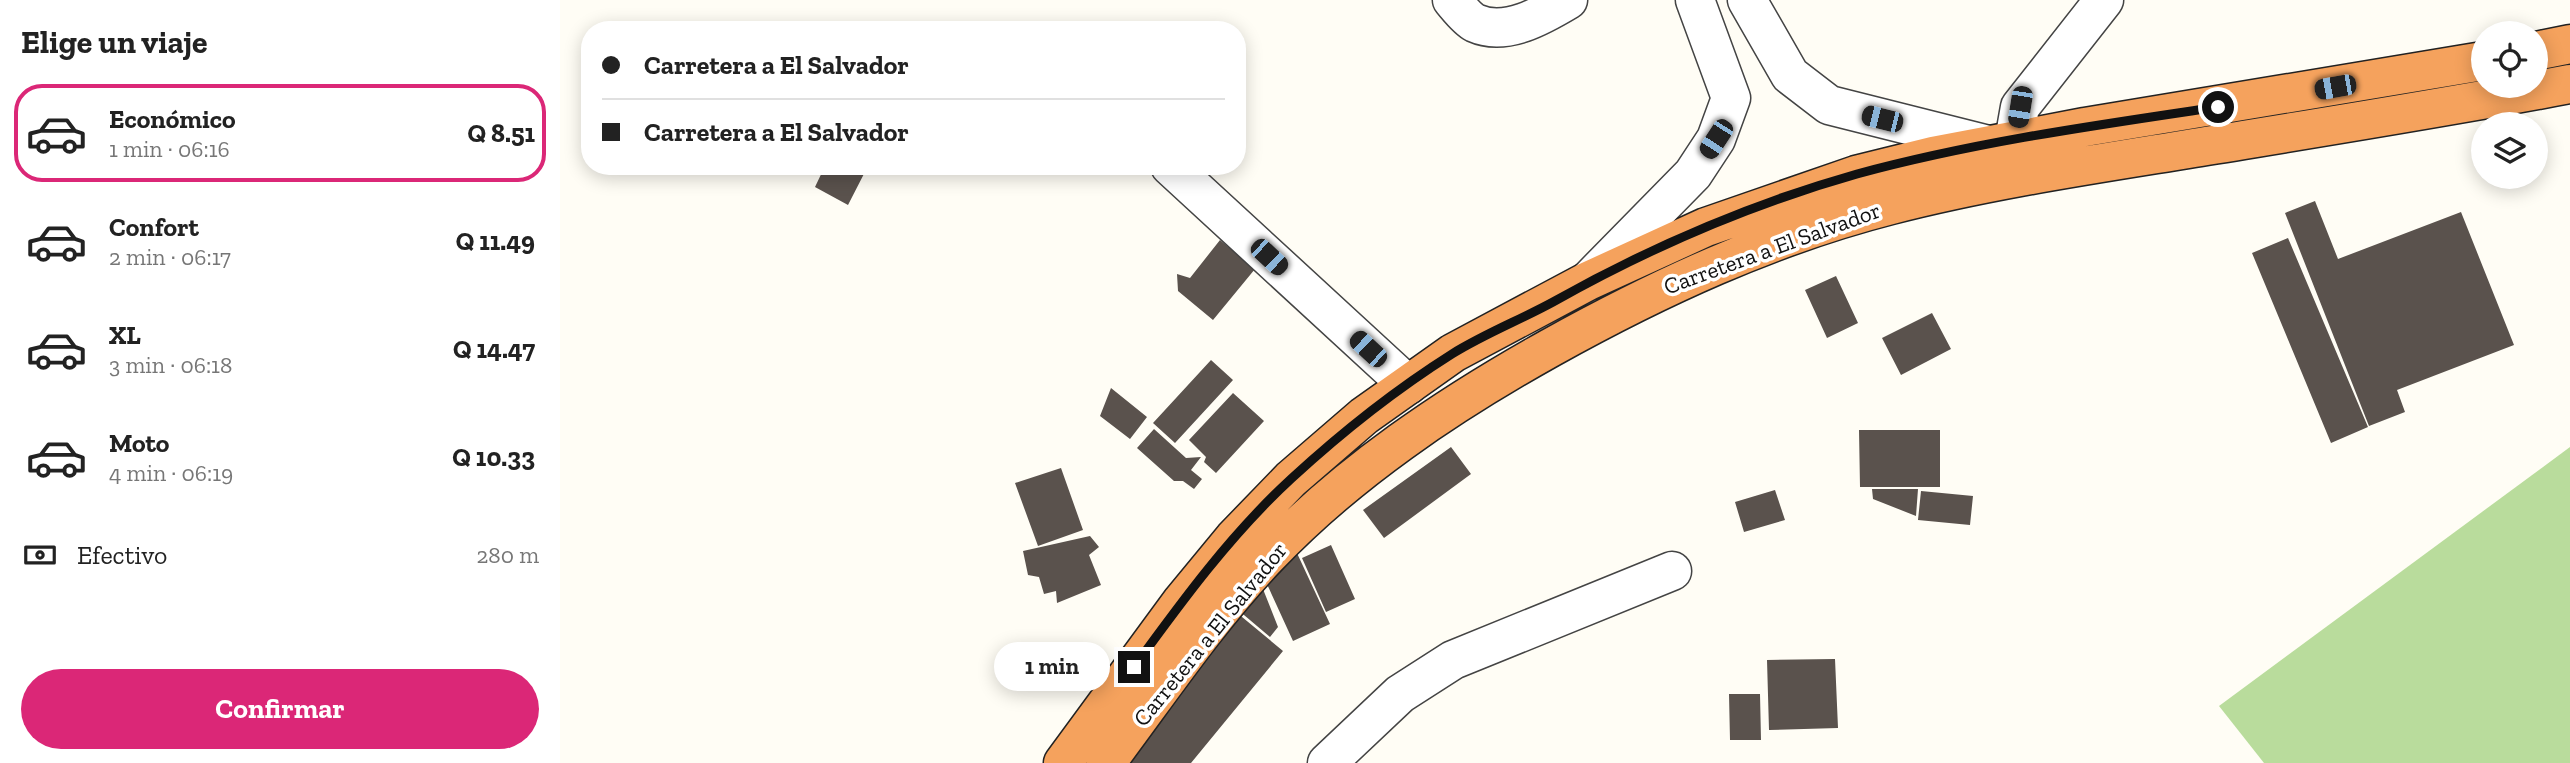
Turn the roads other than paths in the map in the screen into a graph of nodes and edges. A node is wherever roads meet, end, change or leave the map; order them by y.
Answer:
1 (1452, 0) edge
2 (1568, 0) edge
3 (1695, 0) edge
4 (1747, 0) edge
5 (2104, 0) edge
6 (2570, 44) edge
7 (2548, 49) edge
8 (2471, 63) edge
9 (2570, 84) edge
10 (2001, 143) junction
11 (1180, 175) edge
12 (1588, 281) junction
13 (1408, 385) junction
14 (1672, 571) dead end
15 (1063, 763) edge
16 (1106, 763) edge
17 (1327, 763) edge

1 - 2 street
3 - 12 street
4 - 10 street
5 - 10 street
6 - 7 highway
8 - 10 highway, Carretera a El Salvador
9 - 16 highway, Carretera a El Salvador
10 - 12 highway, Carretera a El Salvador
11 - 13 street
12 - 13 highway, Carretera a El Salvador
13 - 15 highway, Carretera a El Salvador
14 - 17 street

